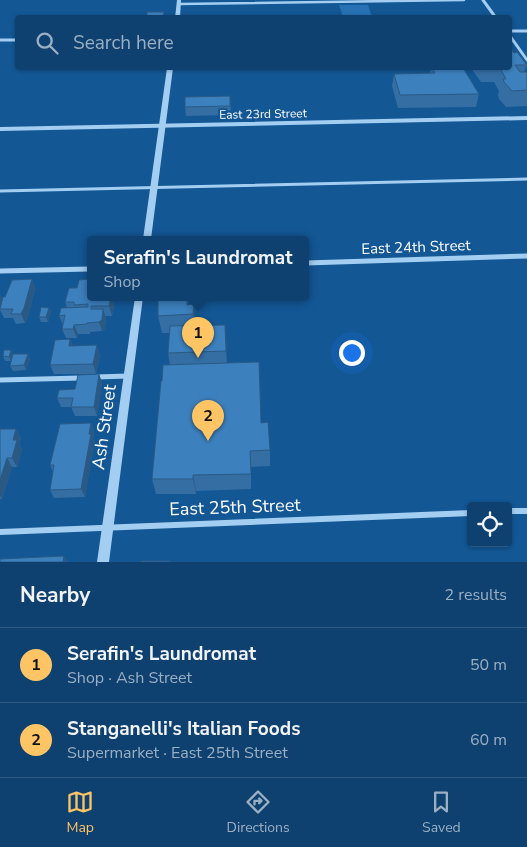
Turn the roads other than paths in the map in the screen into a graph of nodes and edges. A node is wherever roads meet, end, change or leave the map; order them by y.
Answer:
1 (464, 0) edge
2 (483, 0) edge
3 (179, 2) edge
4 (177, 15) edge
5 (494, 15) edge
6 (512, 31) edge
7 (527, 31) edge
8 (512, 39) edge
9 (0, 40) edge
10 (15, 40) edge
11 (527, 60) edge
12 (170, 70) edge
13 (527, 118) edge
14 (162, 126) junction
15 (0, 129) edge
16 (527, 179) edge
17 (154, 187) junction
18 (0, 191) edge
19 (147, 236) edge
20 (527, 256) edge
21 (309, 262) edge
22 (87, 269) edge
23 (0, 272) edge
24 (138, 301) edge
25 (128, 376) junction
26 (0, 380) edge
27 (512, 511) edge
28 (527, 511) edge
29 (467, 513) edge
30 (107, 528) junction
31 (0, 532) edge
32 (103, 562) edge

1 - 3 lane
2 - 5 street
3 - 4 street
6 - 7 street
8 - 11 street
9 - 10 street
12 - 14 street
13 - 14 street, East 23rd Street
14 - 15 street, East 23rd Street
14 - 17 street
16 - 17 lane
17 - 18 lane
17 - 19 street
20 - 21 street, East 24th Street
22 - 23 street
24 - 25 street, Ash Street
25 - 26 lane
25 - 30 street, Ash Street
27 - 28 street
29 - 30 street, East 25th Street
30 - 31 street, East 25th Street
30 - 32 street, Ash Street

